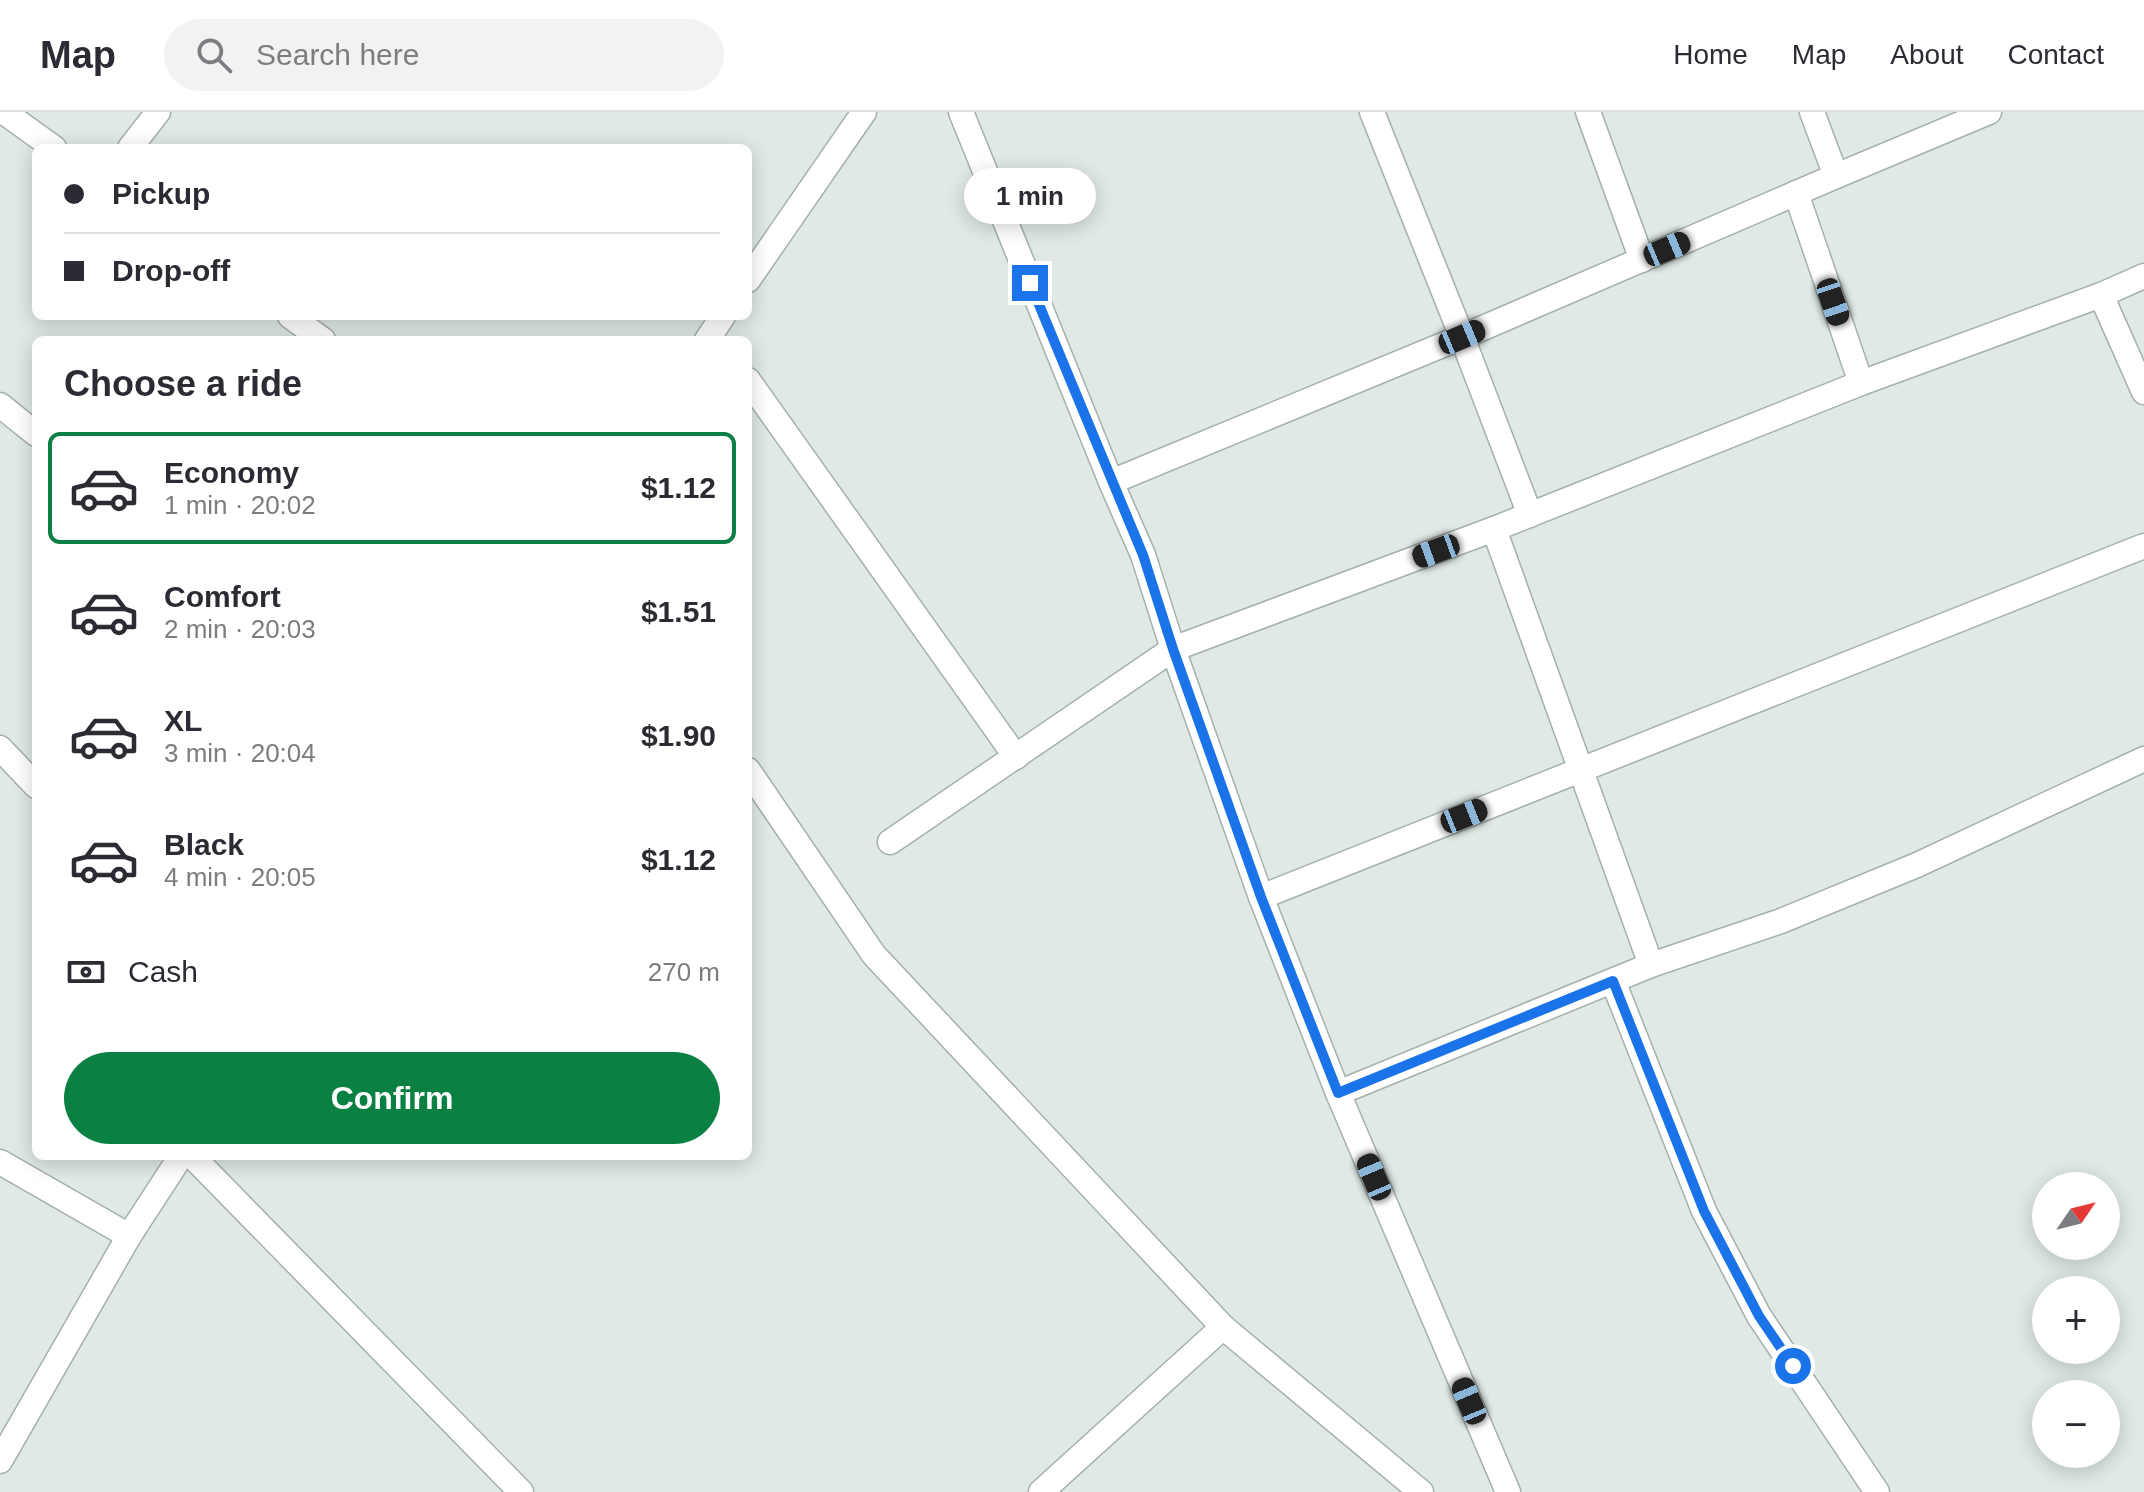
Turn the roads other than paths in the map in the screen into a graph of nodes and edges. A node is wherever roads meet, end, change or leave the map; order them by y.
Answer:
1 (4, 112) edge
2 (158, 112) edge
3 (864, 112) edge
4 (961, 112) edge
5 (1372, 112) edge
6 (1588, 112) edge
7 (1812, 112) edge
8 (1989, 112) edge
9 (48, 144) edge
10 (133, 144) edge
11 (1836, 176) junction
12 (1796, 193) junction
13 (1642, 260) junction
14 (752, 274) edge
15 (2144, 276) edge
16 (2101, 295) junction
17 (296, 320) edge
18 (318, 336) edge
19 (1462, 337) junction
20 (1861, 383) junction
21 (752, 386) edge
22 (2144, 392) edge
23 (0, 405) edge
24 (32, 431) edge
25 (1111, 482) junction
26 (1530, 515) junction
27 (1494, 529) junction
28 (2144, 546) edge
29 (1173, 649) junction
30 (0, 748) edge
31 (1016, 757) junction
32 (2144, 759) edge
33 (1581, 769) junction
34 (752, 776) edge
35 (32, 782) edge
36 (890, 842) dead end
37 (1261, 897) junction
38 (1651, 965) junction
39 (1613, 981) junction
40 (1338, 1093) junction
41 (178, 1160) edge
42 (196, 1160) edge
43 (0, 1162) edge
44 (129, 1236) junction
45 (1223, 1327) junction
46 (0, 1461) edge
47 (1404, 1487) edge
48 (521, 1492) edge
49 (1041, 1492) edge
50 (1508, 1492) edge
51 (1877, 1492) edge

1 - 9 street
2 - 10 street
3 - 14 street
4 - 25 street
5 - 19 street
6 - 13 street
7 - 11 street
8 - 11 street
11 - 12 street
12 - 13 street
12 - 20 street
13 - 19 street
15 - 16 street
16 - 20 street
16 - 22 street
17 - 18 street
19 - 25 street
19 - 26 street
20 - 26 street
21 - 31 street
23 - 24 street
25 - 29 street
26 - 27 street
27 - 29 street
27 - 33 street
28 - 33 street
29 - 31 street
29 - 37 street
30 - 35 street
31 - 36 street
32 - 38 street
33 - 37 street
33 - 38 street
34 - 45 street
37 - 40 street
38 - 39 street
39 - 40 street
39 - 51 street
40 - 50 street
41 - 44 street
42 - 48 street
43 - 44 street
44 - 46 street
45 - 47 street
45 - 49 street

